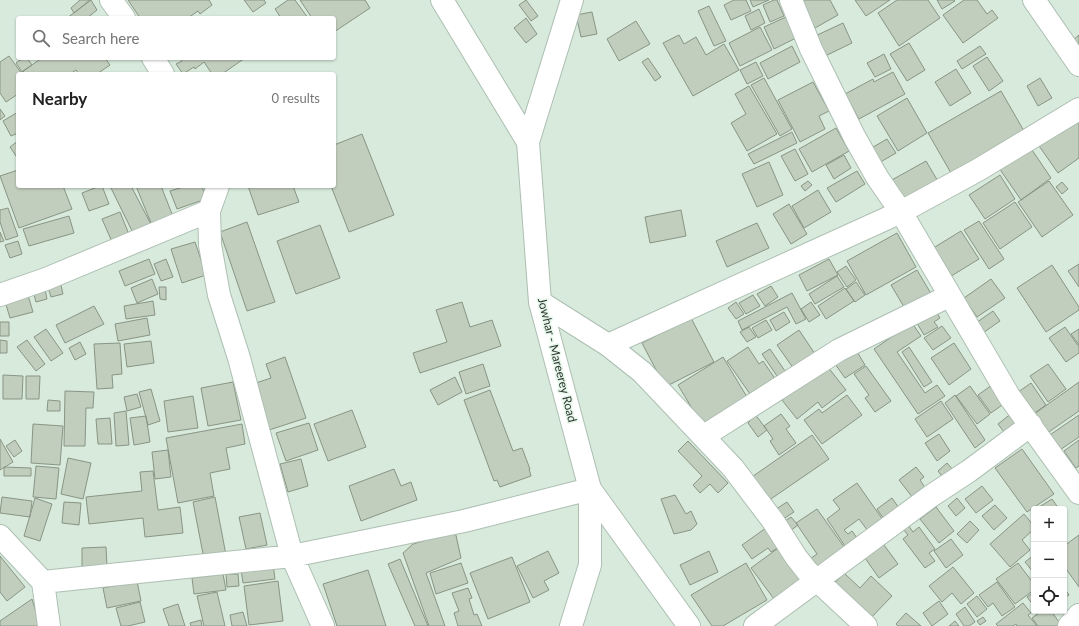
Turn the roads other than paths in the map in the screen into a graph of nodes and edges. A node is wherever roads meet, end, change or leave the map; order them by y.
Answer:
1 (111, 0) edge
2 (442, 0) edge
3 (572, 0) edge
4 (791, 0) edge
5 (1034, 0) edge
6 (123, 16) edge
7 (154, 60) edge
8 (1079, 66) edge
9 (162, 72) edge
10 (1079, 109) edge
11 (528, 142) junction
12 (217, 188) edge
13 (209, 211) junction
14 (901, 212) junction
15 (0, 295) edge
16 (949, 296) junction
17 (540, 302) junction
18 (608, 345) junction
19 (1031, 426) junction
20 (704, 436) junction
21 (590, 489) junction
22 (1079, 493) edge
23 (0, 536) edge
24 (292, 556) junction
25 (816, 580) junction
26 (43, 582) junction
27 (1079, 615) edge
28 (49, 626) edge
29 (324, 626) edge
30 (571, 626) edge
31 (689, 626) edge
32 (755, 626) edge
33 (866, 626) edge
34 (1069, 626) edge

1 - 6 street
2 - 11 street
3 - 11 street, Jowhar - Mareerey Road
4 - 14 street
5 - 8 street
7 - 9 street
10 - 14 street
11 - 17 street, Jowhar - Mareerey Road
12 - 13 street
13 - 15 street
13 - 24 street
14 - 16 street
14 - 18 street
16 - 19 street
16 - 20 street
17 - 18 street
17 - 21 street, Jowhar - Mareerey Road
18 - 20 street
19 - 22 street
19 - 25 street
20 - 25 street
21 - 24 street
21 - 30 street, Jowhar - Mareerey Road
21 - 31 street
23 - 26 street
24 - 26 street
24 - 29 street
25 - 32 street
25 - 33 street
26 - 28 street
27 - 34 street

